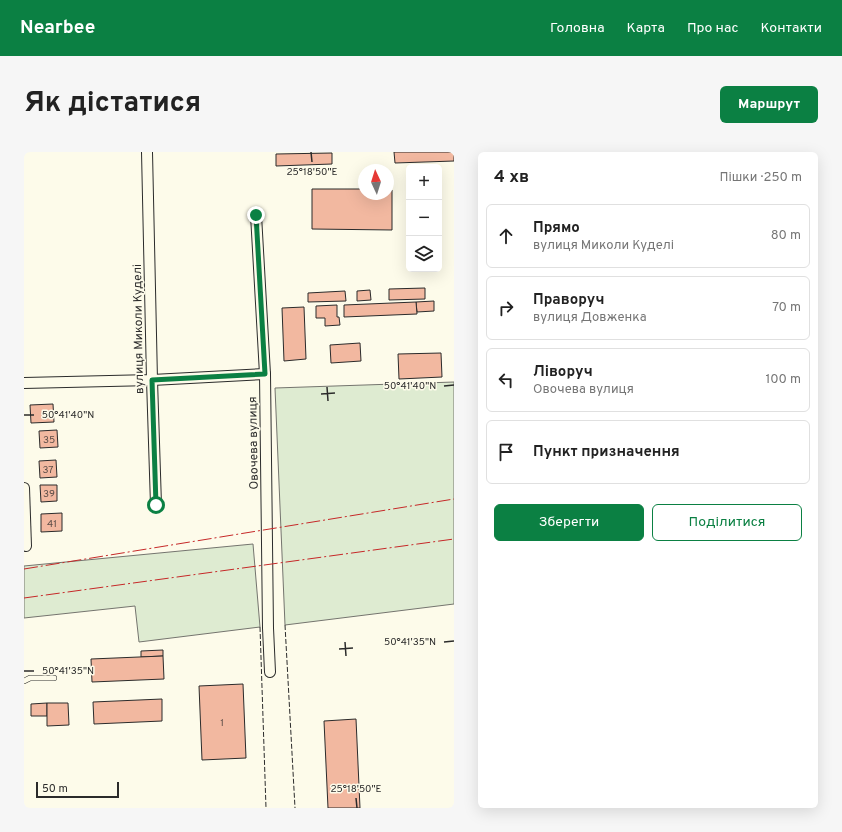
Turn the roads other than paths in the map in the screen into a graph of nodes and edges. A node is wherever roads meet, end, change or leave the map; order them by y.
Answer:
1 (147, 152) edge
2 (256, 215) dead end
3 (265, 374) junction
4 (152, 380) junction
5 (24, 383) edge
6 (24, 488) edge
7 (156, 505) dead end
8 (26, 546) dead end
9 (270, 672) dead end
10 (54, 678) dead end
11 (24, 681) edge

1 - 4 street, вулиця Миколи Куделі
2 - 3 street, Овочева вулиця
3 - 4 street
3 - 9 street, Овочева вулиця
4 - 5 street
4 - 7 street, вулиця Миколи Куделі
6 - 8 street
10 - 11 lane

